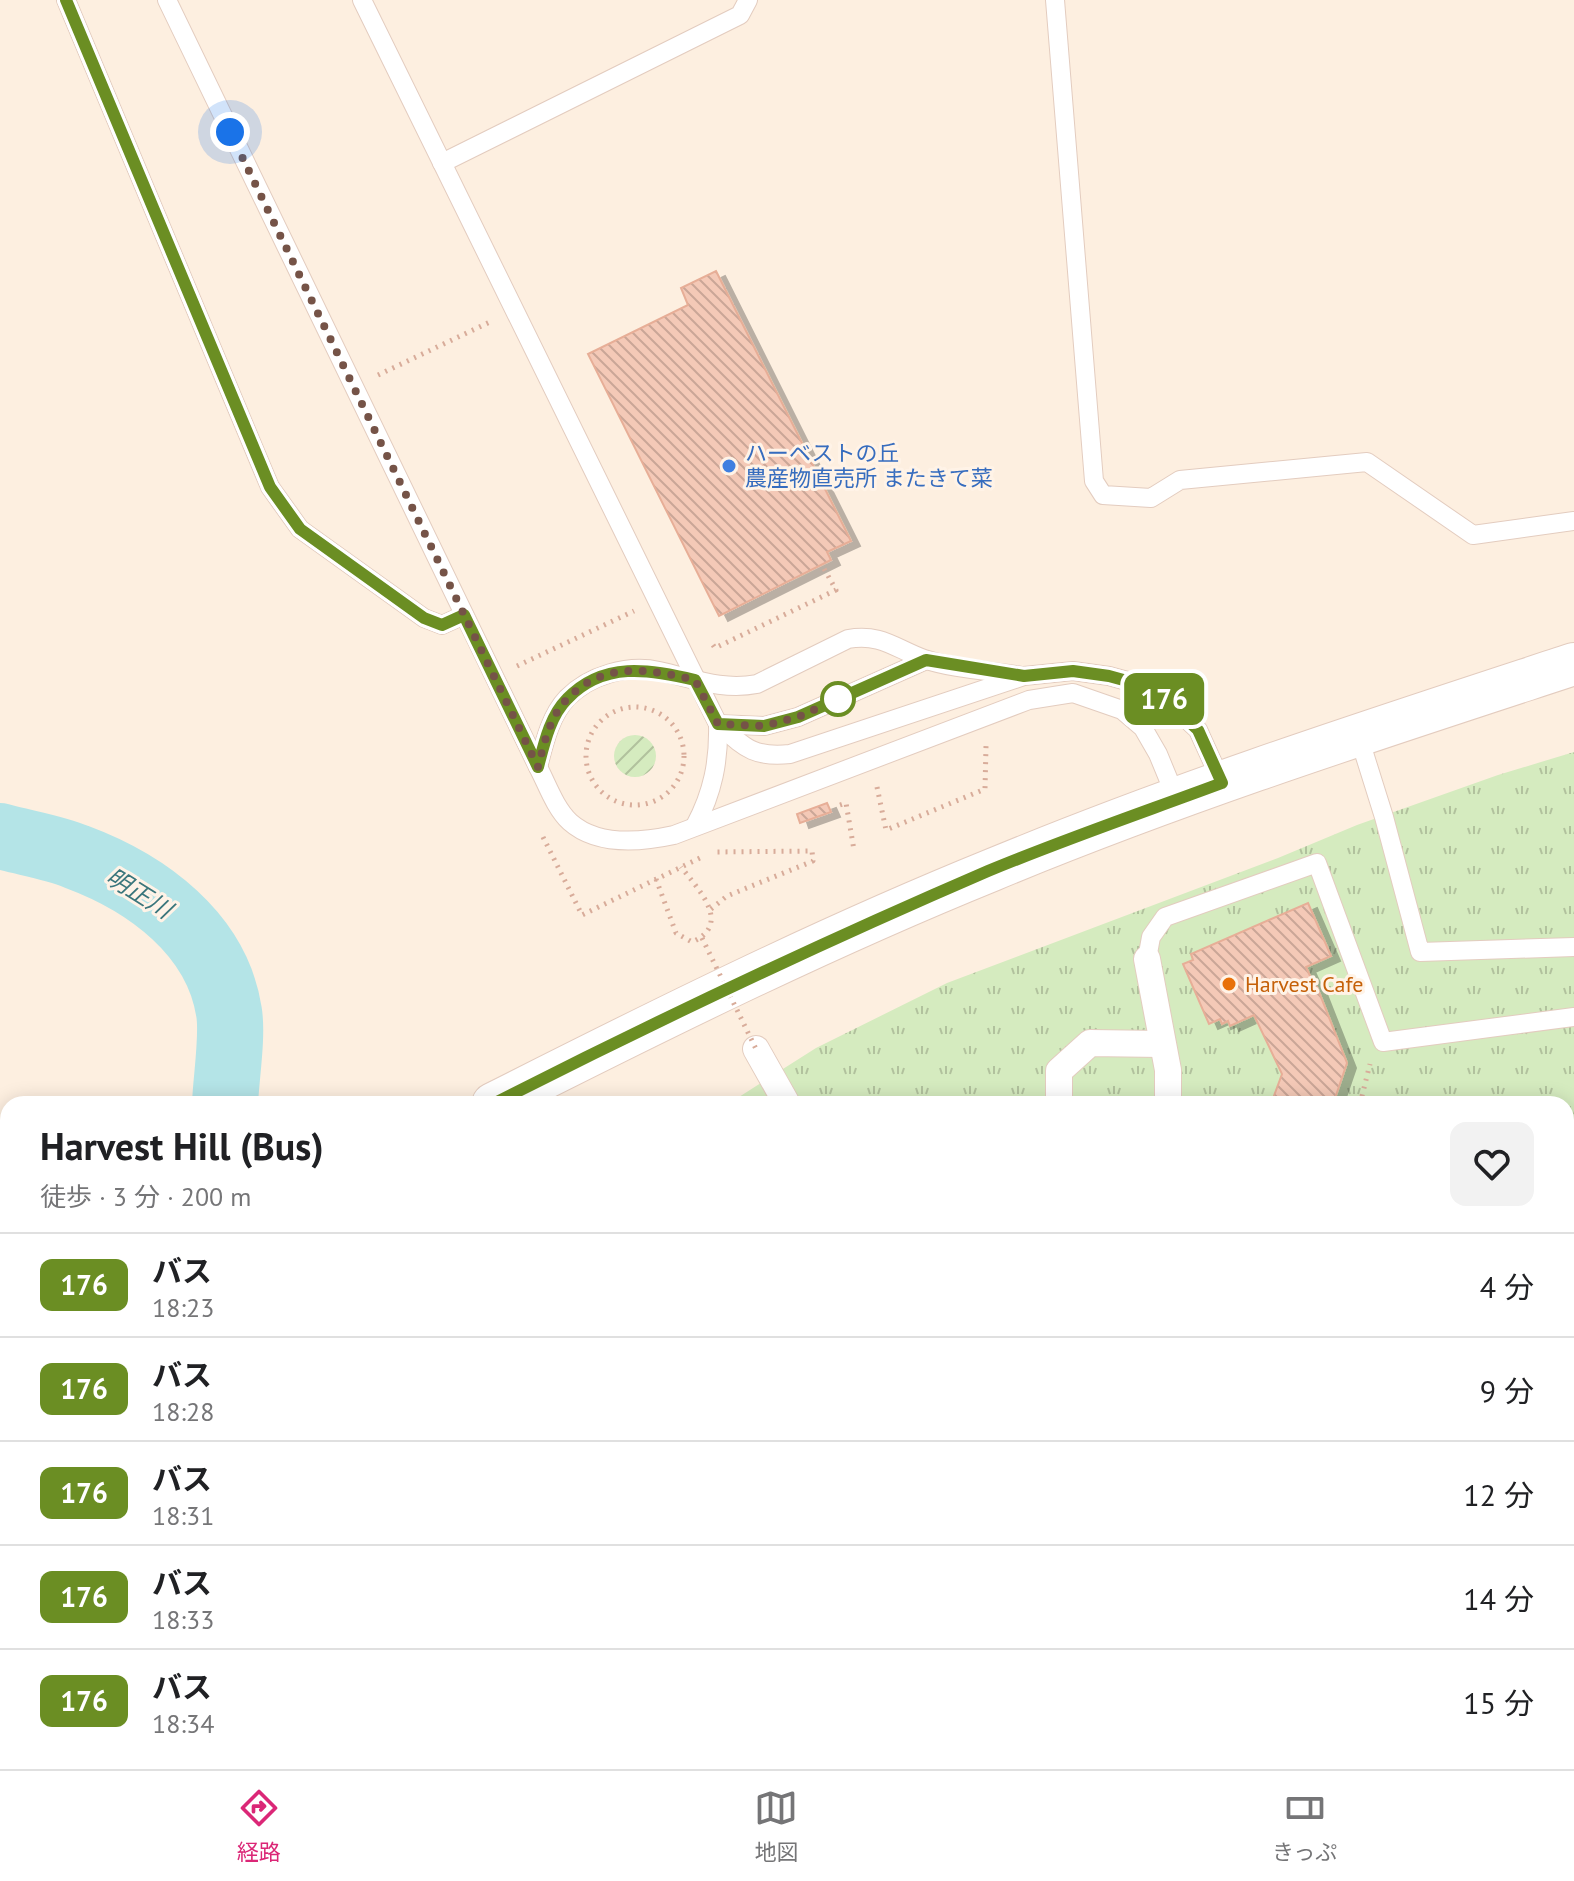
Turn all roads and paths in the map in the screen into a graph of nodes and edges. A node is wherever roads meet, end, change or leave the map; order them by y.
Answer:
1 (66, 0) edge
2 (167, 0) edge
3 (362, 0) edge
4 (748, 0) edge
5 (1055, 0) edge
6 (442, 163) junction
7 (492, 321) dead end
8 (373, 377) dead end
9 (1574, 521) edge
10 (822, 565) dead end
11 (634, 611) dead end
12 (464, 615) junction
13 (708, 634) dead end
14 (926, 660) junction
15 (1574, 664) edge
16 (512, 668) dead end
17 (1024, 676) junction
18 (695, 680) junction
19 (663, 716) joint
20 (988, 717) junction
21 (718, 724) junction
22 (1358, 734) junction
23 (872, 762) junction
24 (538, 767) junction
25 (1222, 783) junction
26 (1177, 800) junction
27 (832, 808) dead end
28 (695, 826) junction
29 (743, 841) dead end
30 (854, 850) dead end
31 (681, 867) dead end
32 (656, 879) dead end
33 (711, 909) junction
34 (702, 938) junction
35 (1574, 947) edge
36 (1147, 959) joint
37 (1574, 1017) edge
38 (1383, 1042) junction
39 (1162, 1044) junction
40 (756, 1049) joint
41 (509, 1096) edge
42 (782, 1096) edge
43 (1059, 1096) edge
44 (1168, 1096) edge
45 (1362, 1096) edge

1 - 12 lane
2 - 12 lane
3 - 6 lane
4 - 6 lane
5 - 9 lane
6 - 18 lane
7 - 8 path
10 - 13 path
11 - 16 path
12 - 24 lane
14 - 17 lane
14 - 18 lane
14 - 21 lane
15 - 22 street
17 - 21 lane
17 - 25 lane
18 - 21 lane
18 - 24 lane
19 - 19 path
20 - 23 lane
20 - 23 path
20 - 26 lane
21 - 28 lane
22 - 25 street
22 - 35 lane
23 - 28 lane
24 - 28 lane
25 - 26 street
26 - 41 street
27 - 30 path
29 - 33 path
31 - 33 path
32 - 34 path
33 - 34 path
34 - 40 path, bridge
36 - 38 lane
36 - 39 street
37 - 38 lane
38 - 45 path
39 - 43 street
39 - 44 street
40 - 42 street

